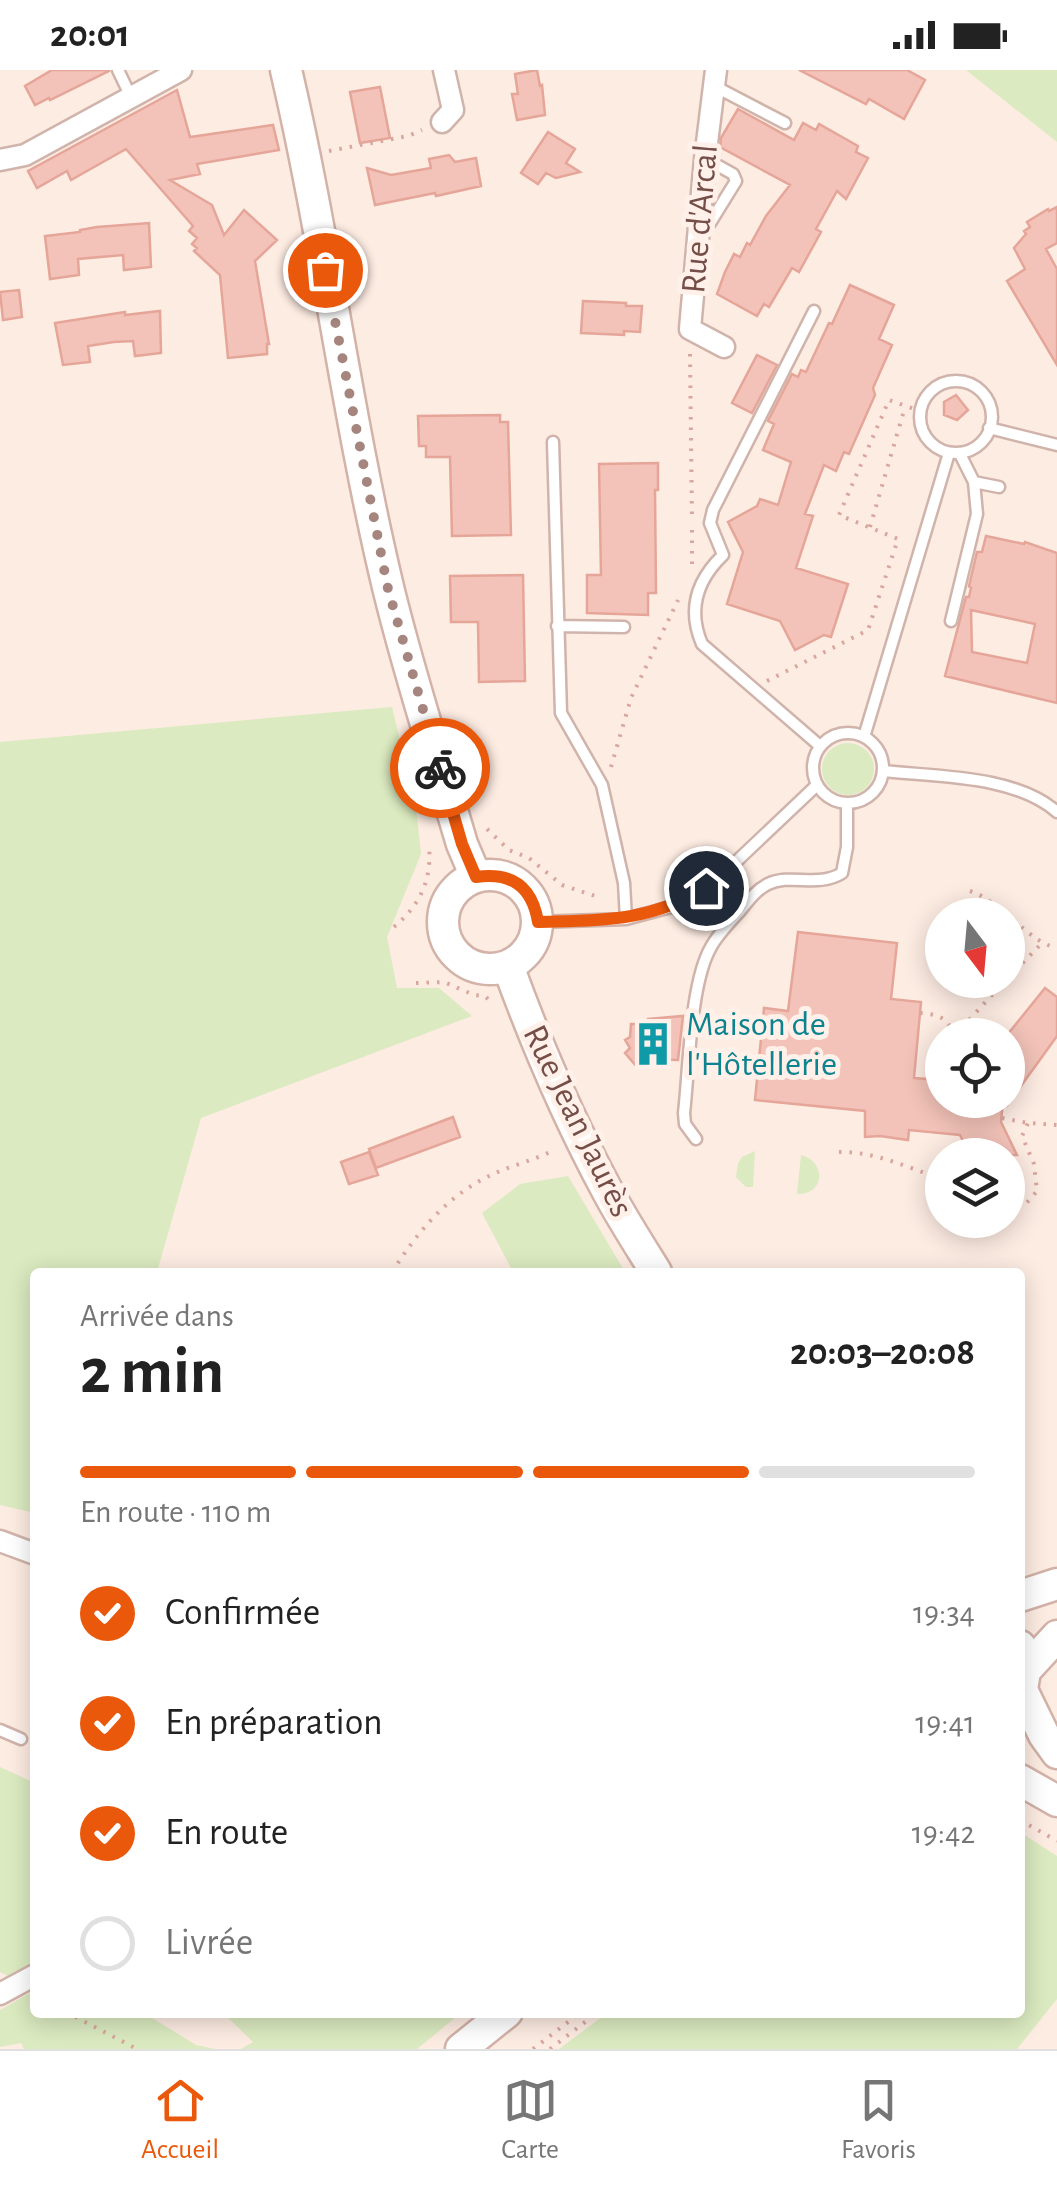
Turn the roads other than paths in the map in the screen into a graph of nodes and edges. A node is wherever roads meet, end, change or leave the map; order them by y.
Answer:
1 (118, 70) edge
2 (182, 70) edge
3 (286, 70) edge
4 (444, 70) edge
5 (715, 78) edge
6 (131, 97) junction
7 (442, 122) road end
8 (785, 123) dead end
9 (705, 159) junction
10 (0, 160) edge
11 (698, 229) junction
12 (814, 311) dead end
13 (724, 347) dead end
14 (989, 428) junction
15 (553, 442) dead end
16 (1057, 445) edge
17 (955, 453) junction
18 (974, 482) junction
19 (1000, 487) dead end
20 (951, 621) dead end
21 (557, 626) junction
22 (624, 627) dead end
23 (864, 737) junction
24 (820, 746) junction
25 (883, 771) junction
26 (817, 785) junction
27 (846, 804) junction
28 (1057, 812) edge
29 (476, 877) junction
30 (626, 918) junction
31 (538, 922) junction
32 (508, 966) junction
33 (696, 1138) dead end
34 (654, 1268) edge
35 (0, 1541) edge
36 (30, 1552) edge
37 (1057, 1584) edge
38 (1025, 1594) edge
39 (1057, 1636) edge
40 (1025, 1674) edge
41 (1025, 1686) edge
42 (0, 1730) edge
43 (21, 1739) dead end
44 (1057, 1752) edge
45 (1025, 1783) edge
46 (1057, 1801) edge
47 (30, 1978) edge
48 (0, 1994) edge
49 (500, 2018) edge
50 (461, 2049) edge

1 - 6 lane
2 - 6 street
3 - 29 main road
4 - 7 street
5 - 8 lane
5 - 9 street, Rue d'Arcal
6 - 10 street
9 - 11 street, Rue d'Arcal
9 - 11 lane
11 - 13 street, Rue d'Arcal
12 - 24 lane
14 - 16 lane
14 - 17 lane
14 - 17 lane
15 - 21 lane
17 - 18 lane
17 - 23 lane
18 - 19 lane
18 - 20 lane
21 - 22 lane
21 - 30 lane
23 - 24 lane
23 - 25 lane
24 - 26 lane
25 - 27 lane
25 - 28 lane
26 - 27 lane
26 - 30 lane
27 - 33 lane
29 - 31 main road
29 - 32 main road
30 - 31 lane
31 - 32 main road
32 - 34 main road, Rue Jean Jaurès
35 - 36 street
37 - 38 main road
39 - 40 main road
41 - 44 main road
42 - 43 lane
45 - 46 main road
47 - 48 street
49 - 50 main road

